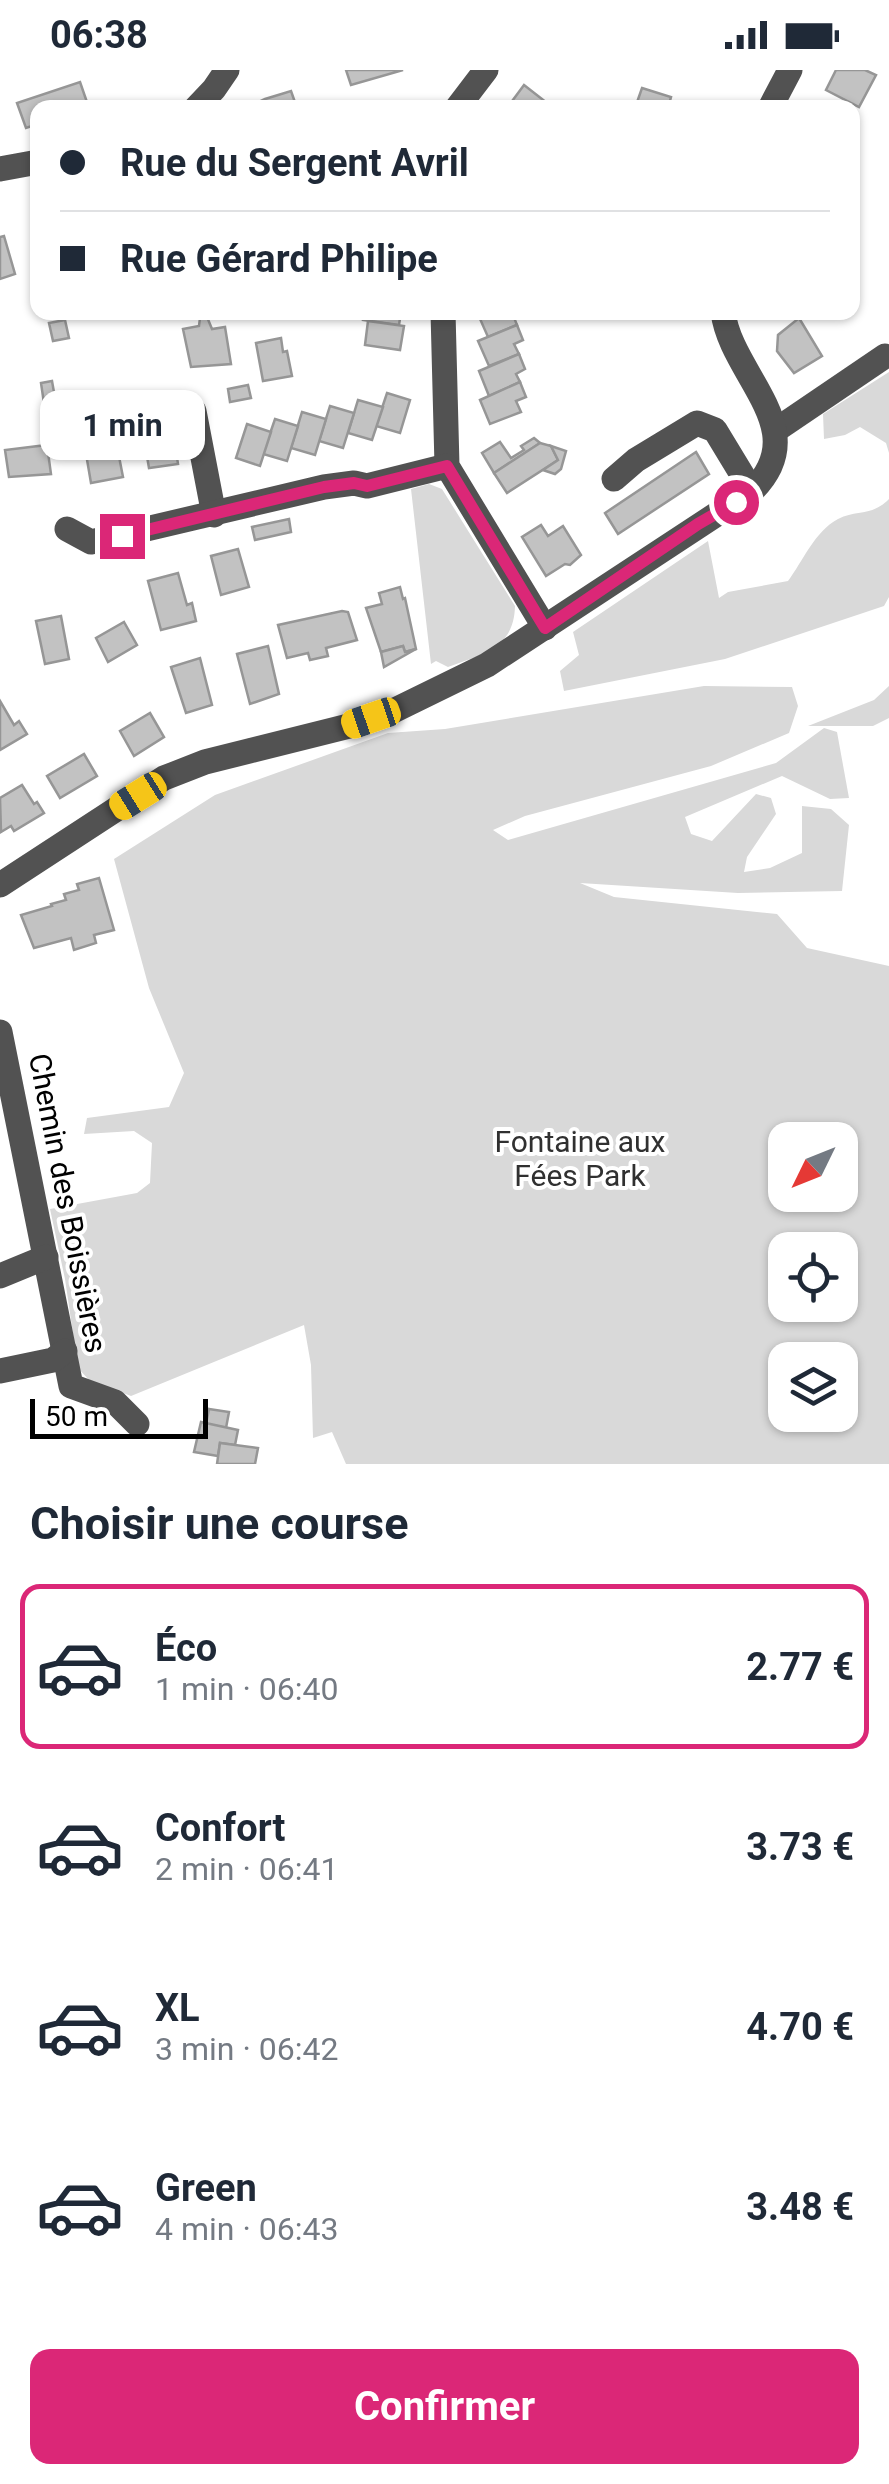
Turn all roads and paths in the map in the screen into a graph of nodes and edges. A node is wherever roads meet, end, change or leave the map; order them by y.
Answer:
1 (227, 70) edge
2 (486, 70) edge
3 (790, 70) edge
4 (204, 100) edge
5 (463, 100) edge
6 (774, 100) edge
7 (30, 163) edge
8 (0, 169) edge
9 (443, 320) edge
10 (726, 320) edge
11 (885, 356) dead end
12 (194, 411) dead end
13 (776, 430) junction
14 (447, 466) junction
15 (614, 479) dead end
16 (752, 491) junction
17 (214, 515) junction
18 (67, 529) dead end
19 (545, 628) junction
20 (0, 885) edge
21 (0, 1032) edge
22 (46, 1257) junction
23 (0, 1276) edge
24 (64, 1350) junction
25 (0, 1371) edge
26 (137, 1424) dead end

1 - 4 street
2 - 5 street
3 - 6 street
7 - 8 street
9 - 14 street
10 - 13 street
11 - 13 street
12 - 17 street
13 - 16 street
14 - 17 street
14 - 19 street
15 - 16 street
16 - 19 street
17 - 18 street
19 - 20 street
21 - 22 street, Chemin des Boissières
22 - 23 street
22 - 24 street, Chemin des Boissières
24 - 25 street
24 - 26 street, Chemin des Boissières

